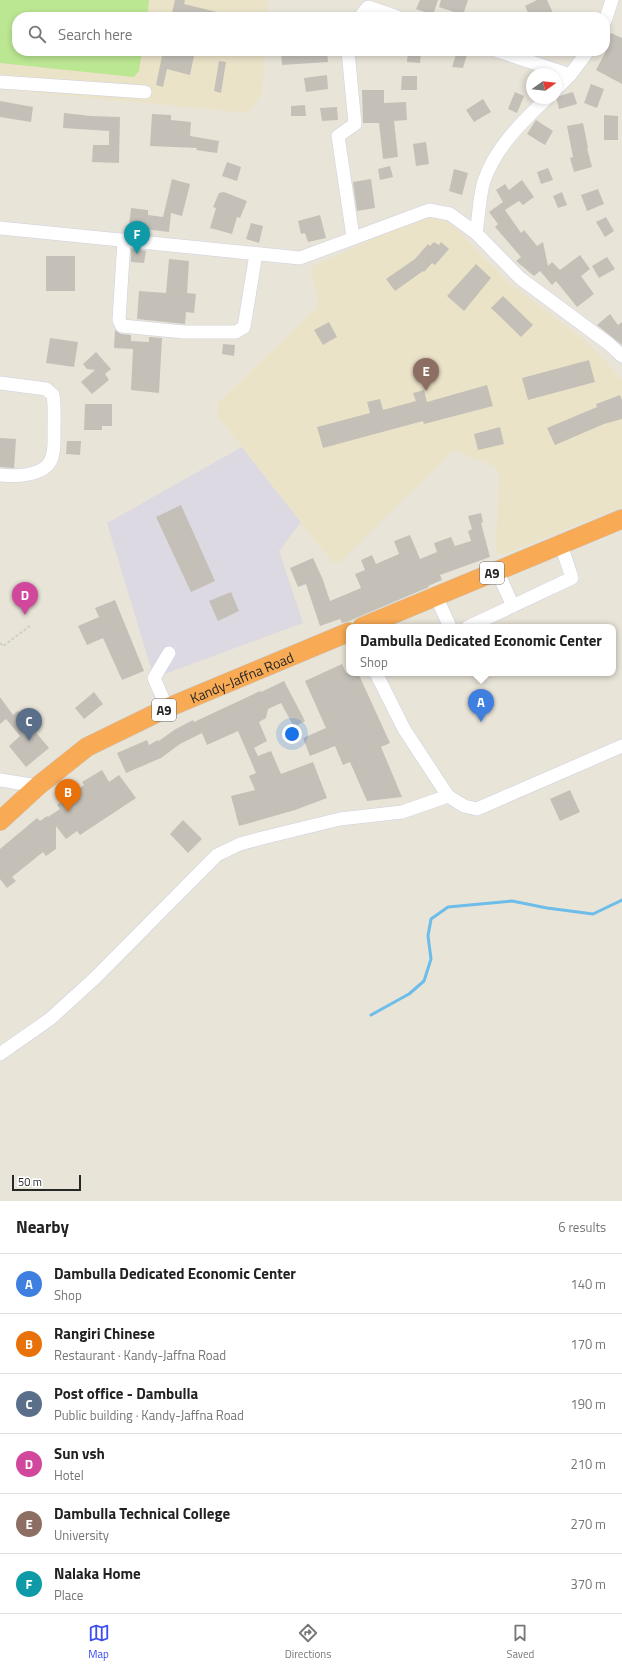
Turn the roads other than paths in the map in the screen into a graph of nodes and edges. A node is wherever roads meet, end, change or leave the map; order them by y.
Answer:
1 (612, 0) edge
2 (364, 12) edge
3 (382, 12) edge
4 (608, 12) edge
5 (348, 56) edge
6 (513, 56) edge
7 (584, 56) edge
8 (570, 75) junction
9 (0, 82) edge
10 (562, 83) edge
11 (145, 92) dead end
12 (541, 104) edge
13 (0, 228) edge
14 (476, 234) junction
15 (353, 237) junction
16 (124, 240) junction
17 (256, 254) junction
18 (622, 356) edge
19 (0, 383) edge
20 (0, 475) edge
21 (622, 519) edge
22 (561, 545) junction
23 (497, 571) junction
24 (436, 596) junction
25 (513, 606) junction
26 (369, 624) edge
27 (449, 624) edge
28 (474, 624) edge
29 (346, 633) edge
30 (169, 653) dead end
31 (378, 676) edge
32 (167, 708) junction
33 (622, 746) edge
34 (0, 780) edge
35 (38, 786) junction
36 (448, 796) junction
37 (0, 821) edge
38 (0, 1054) edge

1 - 4 street
2 - 3 street
5 - 15 street
6 - 8 street
7 - 8 street
8 - 10 street
9 - 11 street
12 - 14 street
13 - 16 street
14 - 15 street
14 - 18 street
15 - 17 street
16 - 17 street
16 - 17 street
19 - 20 street
21 - 22 highway, A9
22 - 23 highway, A9
22 - 25 street
23 - 24 highway, A9
23 - 25 street
24 - 26 highway, A9
24 - 27 street
25 - 28 street
29 - 32 highway, Kandy-Jaffna Road / A9
30 - 32 street
31 - 36 street
32 - 35 highway, Kandy-Jaffna Road / A9
33 - 36 street
34 - 35 street
35 - 37 highway, Kandy-Jaffna Road / A9
36 - 38 street

